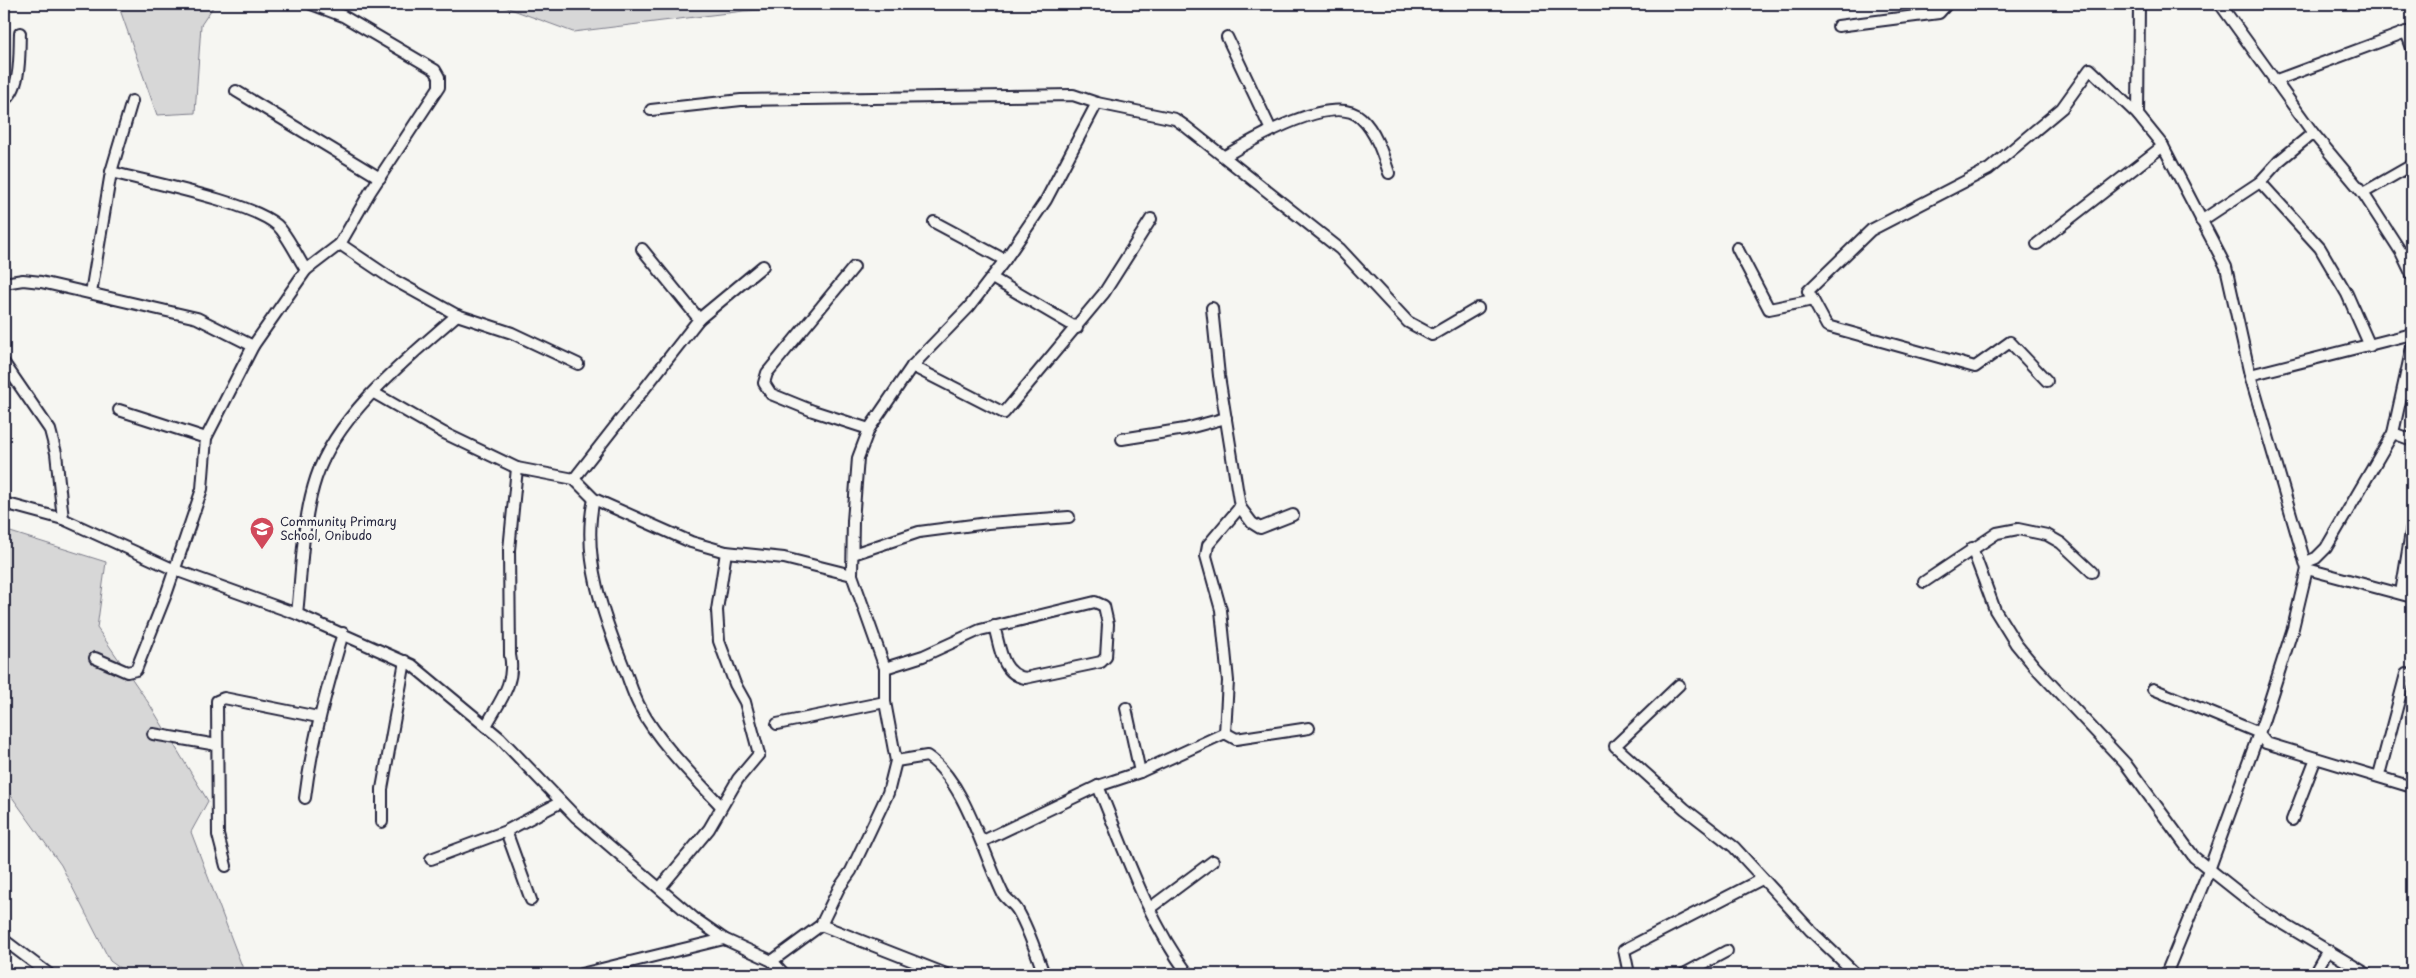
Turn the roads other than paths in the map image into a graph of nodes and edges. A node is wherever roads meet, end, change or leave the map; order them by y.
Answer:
1 (312, 4) edge
2 (1947, 4) edge
3 (2139, 4) edge
4 (2220, 4) edge
5 (1838, 26) dead end
6 (2409, 32) edge
7 (20, 33) dead end
8 (1228, 37) dead end
9 (2412, 48) edge
10 (2274, 81) junction
11 (236, 91) dead end
12 (4, 100) edge
13 (132, 101) dead end
14 (1098, 103) junction
15 (651, 110) dead end
16 (2138, 115) junction
17 (1271, 130) junction
18 (2313, 133) junction
19 (2162, 146) junction
20 (1225, 156) junction
21 (2412, 165) edge
22 (111, 172) junction
23 (1389, 173) dead end
24 (380, 178) junction
25 (2260, 182) junction
26 (2363, 193) junction
27 (1151, 219) dead end
28 (2201, 221) junction
29 (934, 222) dead end
30 (340, 244) junction
31 (2037, 244) dead end
32 (1737, 248) dead end
33 (642, 249) dead end
34 (1005, 260) junction
35 (762, 266) dead end
36 (854, 267) dead end
37 (306, 270) junction
38 (2412, 275) edge
39 (992, 278) junction
40 (4, 283) edge
41 (91, 293) junction
42 (1813, 300) junction
43 (1212, 308) dead end
44 (1478, 308) dead end
45 (457, 315) junction
46 (698, 319) junction
47 (1077, 328) junction
48 (2412, 334) edge
49 (253, 346) junction
50 (2370, 346) junction
51 (2412, 347) edge
52 (4, 363) edge
53 (578, 364) dead end
54 (912, 366) junction
55 (2250, 375) junction
56 (2047, 381) dead end
57 (374, 393) junction
58 (119, 410) dead end
59 (1226, 418) junction
60 (869, 429) junction
61 (2393, 433) junction
62 (206, 438) junction
63 (1122, 439) dead end
64 (2412, 440) edge
65 (517, 468) junction
66 (574, 478) junction
67 (594, 499) junction
68 (4, 503) edge
69 (1240, 508) junction
70 (1292, 515) dead end
71 (1069, 517) dead end
72 (63, 519) junction
73 (2412, 526) edge
74 (1972, 548) junction
75 (726, 552) junction
76 (853, 554) junction
77 (2306, 565) junction
78 (176, 570) junction
79 (2092, 572) dead end
80 (852, 575) junction
81 (1924, 582) dead end
82 (2401, 593) junction
83 (2412, 597) edge
84 (297, 614) junction
85 (994, 626) junction
86 (343, 632) junction
87 (95, 658) dead end
88 (404, 661) junction
89 (885, 668) junction
90 (2406, 674) dead end
91 (1679, 685) dead end
92 (2153, 689) dead end
93 (885, 702) junction
94 (1126, 708) dead end
95 (318, 717) junction
96 (776, 724) dead end
97 (486, 726) junction
98 (1309, 728) dead end
99 (2258, 732) junction
100 (1225, 733) junction
101 (154, 734) dead end
102 (217, 745) junction
103 (2316, 758) junction
104 (896, 761) junction
105 (1140, 772) junction
106 (2379, 775) junction
107 (1098, 786) junction
108 (2412, 787) edge
109 (305, 798) dead end
110 (561, 802) junction
111 (721, 806) junction
112 (2292, 820) dead end
113 (382, 822) dead end
114 (506, 831) junction
115 (983, 841) junction
116 (431, 859) dead end
117 (1213, 861) dead end
118 (226, 866) dead end
119 (2208, 870) junction
120 (1762, 879) junction
121 (660, 888) junction
122 (531, 900) dead end
123 (1150, 908) junction
124 (821, 925) junction
125 (724, 939) junction
126 (4, 940) edge
127 (2328, 950) junction
128 (1727, 951) dead end
129 (772, 961) junction
130 (49, 974) edge
131 (581, 974) edge
132 (784, 974) edge
133 (946, 974) edge
134 (1044, 974) edge
135 (1188, 974) edge
136 (1629, 974) edge
137 (1684, 974) edge
138 (1856, 974) edge
139 (2166, 974) edge
140 (2314, 974) edge
141 (2367, 974) edge

1 - 24 street
2 - 5 street
3 - 16 street
4 - 10 street
6 - 9 street
6 - 10 street
7 - 12 street
8 - 17 street
10 - 18 street
11 - 24 street
13 - 22 street
14 - 15 street
14 - 20 street
14 - 34 street
16 - 19 street
16 - 42 street
17 - 20 street
17 - 23 street
18 - 25 street
18 - 26 street
19 - 28 street
19 - 31 street
20 - 44 street
21 - 26 street
22 - 37 street
22 - 41 street
24 - 30 street
25 - 28 street
25 - 50 street
26 - 38 street
27 - 47 street
28 - 55 street
29 - 34 street
30 - 37 street
30 - 45 street
32 - 42 street
33 - 46 street
34 - 39 street
35 - 46 street
36 - 60 street
37 - 49 street
39 - 47 street
39 - 54 street
40 - 41 street
41 - 49 street
42 - 56 street
43 - 59 street
45 - 53 street
45 - 57 street
46 - 66 street
47 - 54 street
48 - 50 street
49 - 62 street
50 - 55 street
51 - 61 street
52 - 72 street
54 - 60 street
55 - 77 street
57 - 65 street
57 - 84 street
58 - 62 street
59 - 63 street
59 - 69 street
60 - 76 street
61 - 64 street
61 - 77 street
62 - 78 street
65 - 66 street
65 - 97 street
66 - 67 street
67 - 75 street
67 - 111 street
68 - 72 street
69 - 70 street
69 - 100 street
71 - 76 street
72 - 78 street
73 - 82 street
74 - 79 street
74 - 81 street
74 - 119 street
75 - 80 street
75 - 111 street
76 - 80 street
77 - 82 street
77 - 99 street
78 - 84 street
78 - 87 street
80 - 89 street
82 - 83 street
84 - 86 street
85 - 85 street
85 - 89 street
86 - 88 street
86 - 95 street
88 - 97 street
88 - 113 street
89 - 93 street
90 - 106 street
91 - 120 street
92 - 99 street
93 - 96 street
93 - 104 street
94 - 105 street
95 - 102 street
95 - 109 street
97 - 110 street
98 - 100 street
99 - 103 street
99 - 119 street
100 - 105 street
101 - 102 street
102 - 118 street
103 - 106 street
103 - 112 street
104 - 115 street
104 - 124 street
105 - 107 street
106 - 108 street
107 - 115 street
107 - 123 street
110 - 114 street
110 - 121 street
111 - 121 street
114 - 116 street
114 - 122 street
115 - 134 street
117 - 123 street
119 - 127 street
119 - 139 street
120 - 136 street
120 - 138 street
121 - 125 street
123 - 135 street
124 - 129 street
124 - 133 street
125 - 129 street
125 - 131 street
126 - 130 street
127 - 140 street
127 - 141 street
128 - 137 street
129 - 132 street

